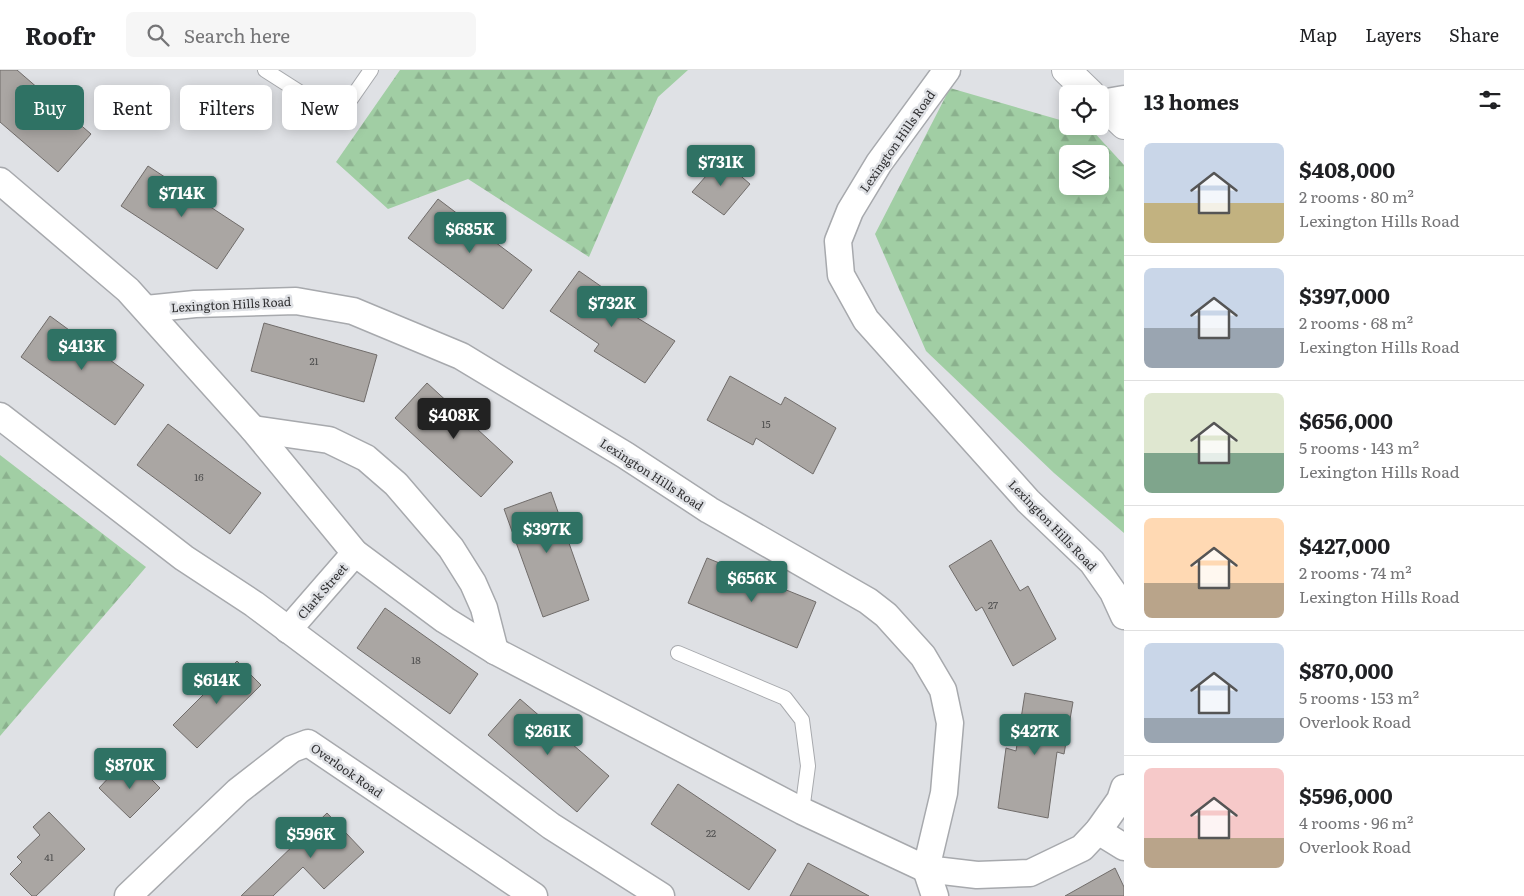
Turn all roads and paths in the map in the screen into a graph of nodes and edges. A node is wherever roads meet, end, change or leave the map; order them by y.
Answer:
1 (265, 70) edge
2 (371, 70) edge
3 (946, 70) edge
4 (1066, 70) edge
5 (1086, 85) edge
6 (1109, 106) edge
7 (1124, 125) edge
8 (0, 181) edge
9 (146, 308) junction
10 (0, 416) edge
11 (252, 429) junction
12 (355, 553) junction
13 (1124, 616) edge
14 (288, 630) junction
15 (495, 650) junction
16 (678, 653) dead end
17 (1124, 788) edge
18 (802, 811) junction
19 (1098, 831) junction
20 (1124, 847) edge
21 (926, 869) junction
22 (128, 896) edge
23 (534, 896) edge
24 (661, 896) edge
25 (935, 896) edge

1 - 2 lane
3 - 13 street, Lexington Hills Road
4 - 5 main road
6 - 7 main road
8 - 9 street, Lexington Hills Road
9 - 11 street, Lexington Hills Road
9 - 21 street, Lexington Hills Road
10 - 14 street
11 - 12 street, Lexington Hills Road
11 - 15 street
12 - 14 street, Clark Street
12 - 15 street, Lexington Hills Road
14 - 24 street
15 - 18 street, Lexington Hills Road
16 - 18 lane
17 - 19 street, Lexington Hills Road
18 - 21 street, Lexington Hills Road
19 - 20 street
19 - 21 street, Lexington Hills Road
21 - 25 street
22 - 23 street, Overlook Road

